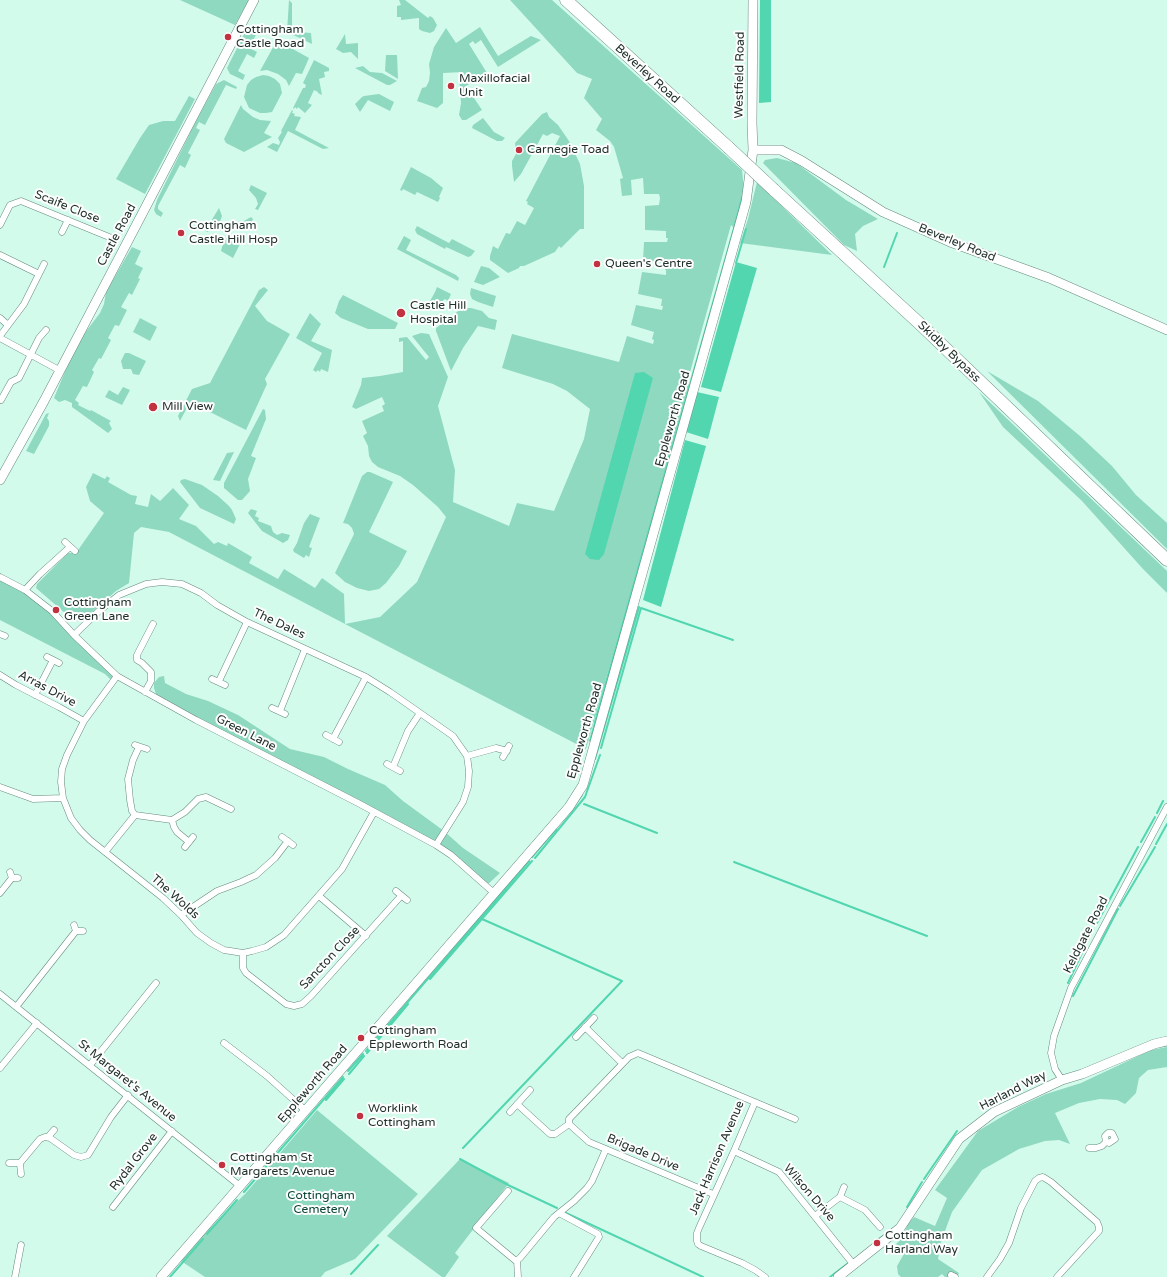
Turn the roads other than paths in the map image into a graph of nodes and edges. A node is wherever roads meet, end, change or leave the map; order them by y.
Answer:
1 (254, 0) edge
2 (566, 0) edge
3 (753, 0) edge
4 (728, 147) joint
5 (753, 150) junction
6 (68, 220) junction
7 (0, 225) edge
8 (62, 232) dead end
9 (114, 238) dead end
10 (0, 255) edge
11 (44, 264) dead end
12 (39, 274) junction
13 (0, 318) edge
14 (8, 325) junction
15 (46, 330) dead end
16 (1167, 330) edge
17 (0, 336) edge
18 (31, 355) junction
19 (60, 370) junction
20 (1, 400) edge
21 (0, 480) edge
22 (65, 542) dead end
23 (1167, 560) edge
24 (0, 577) edge
25 (25, 590) junction
26 (247, 622) junction
27 (153, 624) dead end
28 (74, 635) junction
29 (305, 649) junction
30 (53, 660) dead end
31 (0, 675) edge
32 (117, 676) junction
33 (366, 677) junction
34 (212, 679) dead end
35 (145, 692) junction
36 (35, 695) junction
37 (272, 708) dead end
38 (420, 713) junction
39 (84, 721) junction
40 (326, 735) dead end
41 (333, 739) junction
42 (339, 742) dead end
43 (147, 749) dead end
44 (506, 752) dead end
45 (467, 756) junction
46 (387, 764) dead end
47 (393, 767) junction
48 (400, 771) dead end
49 (0, 787) edge
50 (63, 798) junction
51 (228, 805) dead end
52 (1167, 807) edge
53 (374, 812) junction
54 (135, 816) junction
55 (172, 820) junction
56 (282, 837) dead end
57 (189, 842) dead end
58 (436, 845) junction
59 (105, 852) junction
60 (13, 876) dead end
61 (396, 891) dead end
62 (0, 893) edge
63 (494, 893) junction
64 (319, 896) junction
65 (401, 896) junction
66 (407, 900) dead end
67 (181, 915) junction
68 (78, 929) dead end
69 (366, 936) junction
70 (242, 953) junction
71 (156, 983) dead end
72 (0, 994) edge
73 (16, 1007) junction
74 (594, 1018) dead end
75 (37, 1023) junction
76 (585, 1027) junction
77 (576, 1037) dead end
78 (1167, 1041) edge
79 (222, 1042) dead end
80 (622, 1063) junction
81 (90, 1065) junction
82 (0, 1068) edge
83 (1062, 1080) junction
84 (530, 1090) dead end
85 (128, 1095) junction
86 (755, 1102) junction
87 (517, 1104) junction
88 (306, 1111) junction
89 (510, 1112) dead end
90 (795, 1119) dead end
91 (568, 1124) junction
92 (54, 1130) dead end
93 (172, 1131) junction
94 (48, 1137) junction
95 (1106, 1142) dead end
96 (1089, 1148) dead end
97 (606, 1149) junction
98 (734, 1151) junction
99 (9, 1163) dead end
100 (20, 1163) junction
101 (21, 1174) dead end
102 (240, 1186) junction
103 (844, 1187) dead end
104 (508, 1192) dead end
105 (713, 1194) junction
106 (840, 1197) junction
107 (113, 1206) dead end
108 (559, 1213) junction
109 (815, 1216) junction
110 (880, 1227) dead end
111 (21, 1245) dead end
112 (517, 1260) junction
113 (854, 1265) junction
114 (15, 1277) edge
115 (161, 1277) edge
116 (518, 1277) edge
117 (574, 1277) edge
118 (765, 1277) edge
119 (838, 1277) edge
120 (988, 1277) edge
121 (1057, 1277) edge

1 - 19 street, Castle Road
2 - 4 highway, Beverley Road
3 - 5 street, Westfield Road
4 - 23 highway, Skidby Bypass, bridge
5 - 16 street, Beverley Road
5 - 63 street, Eppleworth Road
6 - 7 street, Scaife Close
6 - 8 street
6 - 9 street, Scaife Close
10 - 12 street
11 - 12 street
12 - 14 street
13 - 14 street
14 - 17 street
15 - 18 street
17 - 18 street
18 - 19 street
18 - 20 street
19 - 21 street, Castle Road
22 - 25 street
24 - 25 street, Green Lane
25 - 28 street, Green Lane
26 - 28 street, The Dales
26 - 29 street, The Dales
26 - 34 street
27 - 35 street
28 - 32 street, Green Lane
29 - 33 street, The Dales
29 - 37 street
30 - 36 street
31 - 36 street, Arras Drive
32 - 35 street, Green Lane
32 - 39 street, The Wolds
33 - 38 street, The Dales
33 - 41 street
35 - 53 street, Green Lane
36 - 39 street, Arras Drive
38 - 45 street, The Dales
38 - 47 street
39 - 50 street, The Wolds
40 - 41 street
41 - 42 street
43 - 54 street
44 - 45 street
45 - 58 street
46 - 47 street
47 - 48 street
49 - 50 street
50 - 59 street, The Wolds
51 - 55 street
52 - 83 street, Keldgate Road
53 - 58 street, Green Lane
53 - 64 street, The Wolds
54 - 55 street
54 - 59 street
55 - 57 street
56 - 67 street
58 - 63 street, Green Lane
59 - 67 street, The Wolds
60 - 62 street
61 - 65 street
63 - 88 street, Eppleworth Road
64 - 69 street
64 - 70 street, The Wolds
65 - 66 street
65 - 69 street, Sancton Close
67 - 70 street, The Wolds
68 - 73 street
69 - 70 street, Sancton Close
71 - 81 street
72 - 73 street, St Margaret's Avenue
73 - 75 street, St Margaret's Avenue
74 - 76 street
75 - 81 street, St Margaret's Avenue
75 - 82 street
76 - 77 street
76 - 80 street
78 - 83 street, Harland Way
79 - 88 street
80 - 86 street, Jack Harrison Avenue
80 - 91 street
81 - 85 street, St Margaret's Avenue
83 - 113 street, Harland Way
84 - 87 street
85 - 93 street, St Margaret's Avenue
85 - 94 street
86 - 90 street
86 - 98 street, Jack Harrison Avenue
87 - 89 street
87 - 91 street
88 - 102 street, Eppleworth Road
91 - 97 street, Brigade Drive
92 - 94 street
93 - 102 street, St Margaret's Avenue
93 - 107 street, Rydal Grove
94 - 100 street
95 - 96 street
97 - 105 street, Brigade Drive
97 - 108 street
98 - 105 street, Jack Harrison Avenue
98 - 109 street, Wilson Drive
99 - 100 street
100 - 101 street
102 - 115 street, Eppleworth Road
103 - 106 street
104 - 112 street
105 - 118 street, Jack Harrison Avenue
106 - 109 street
106 - 110 street
108 - 112 street
108 - 117 street
109 - 113 street, Wilson Drive
111 - 114 street
112 - 116 street
113 - 119 street, Harland Way
120 - 121 street

